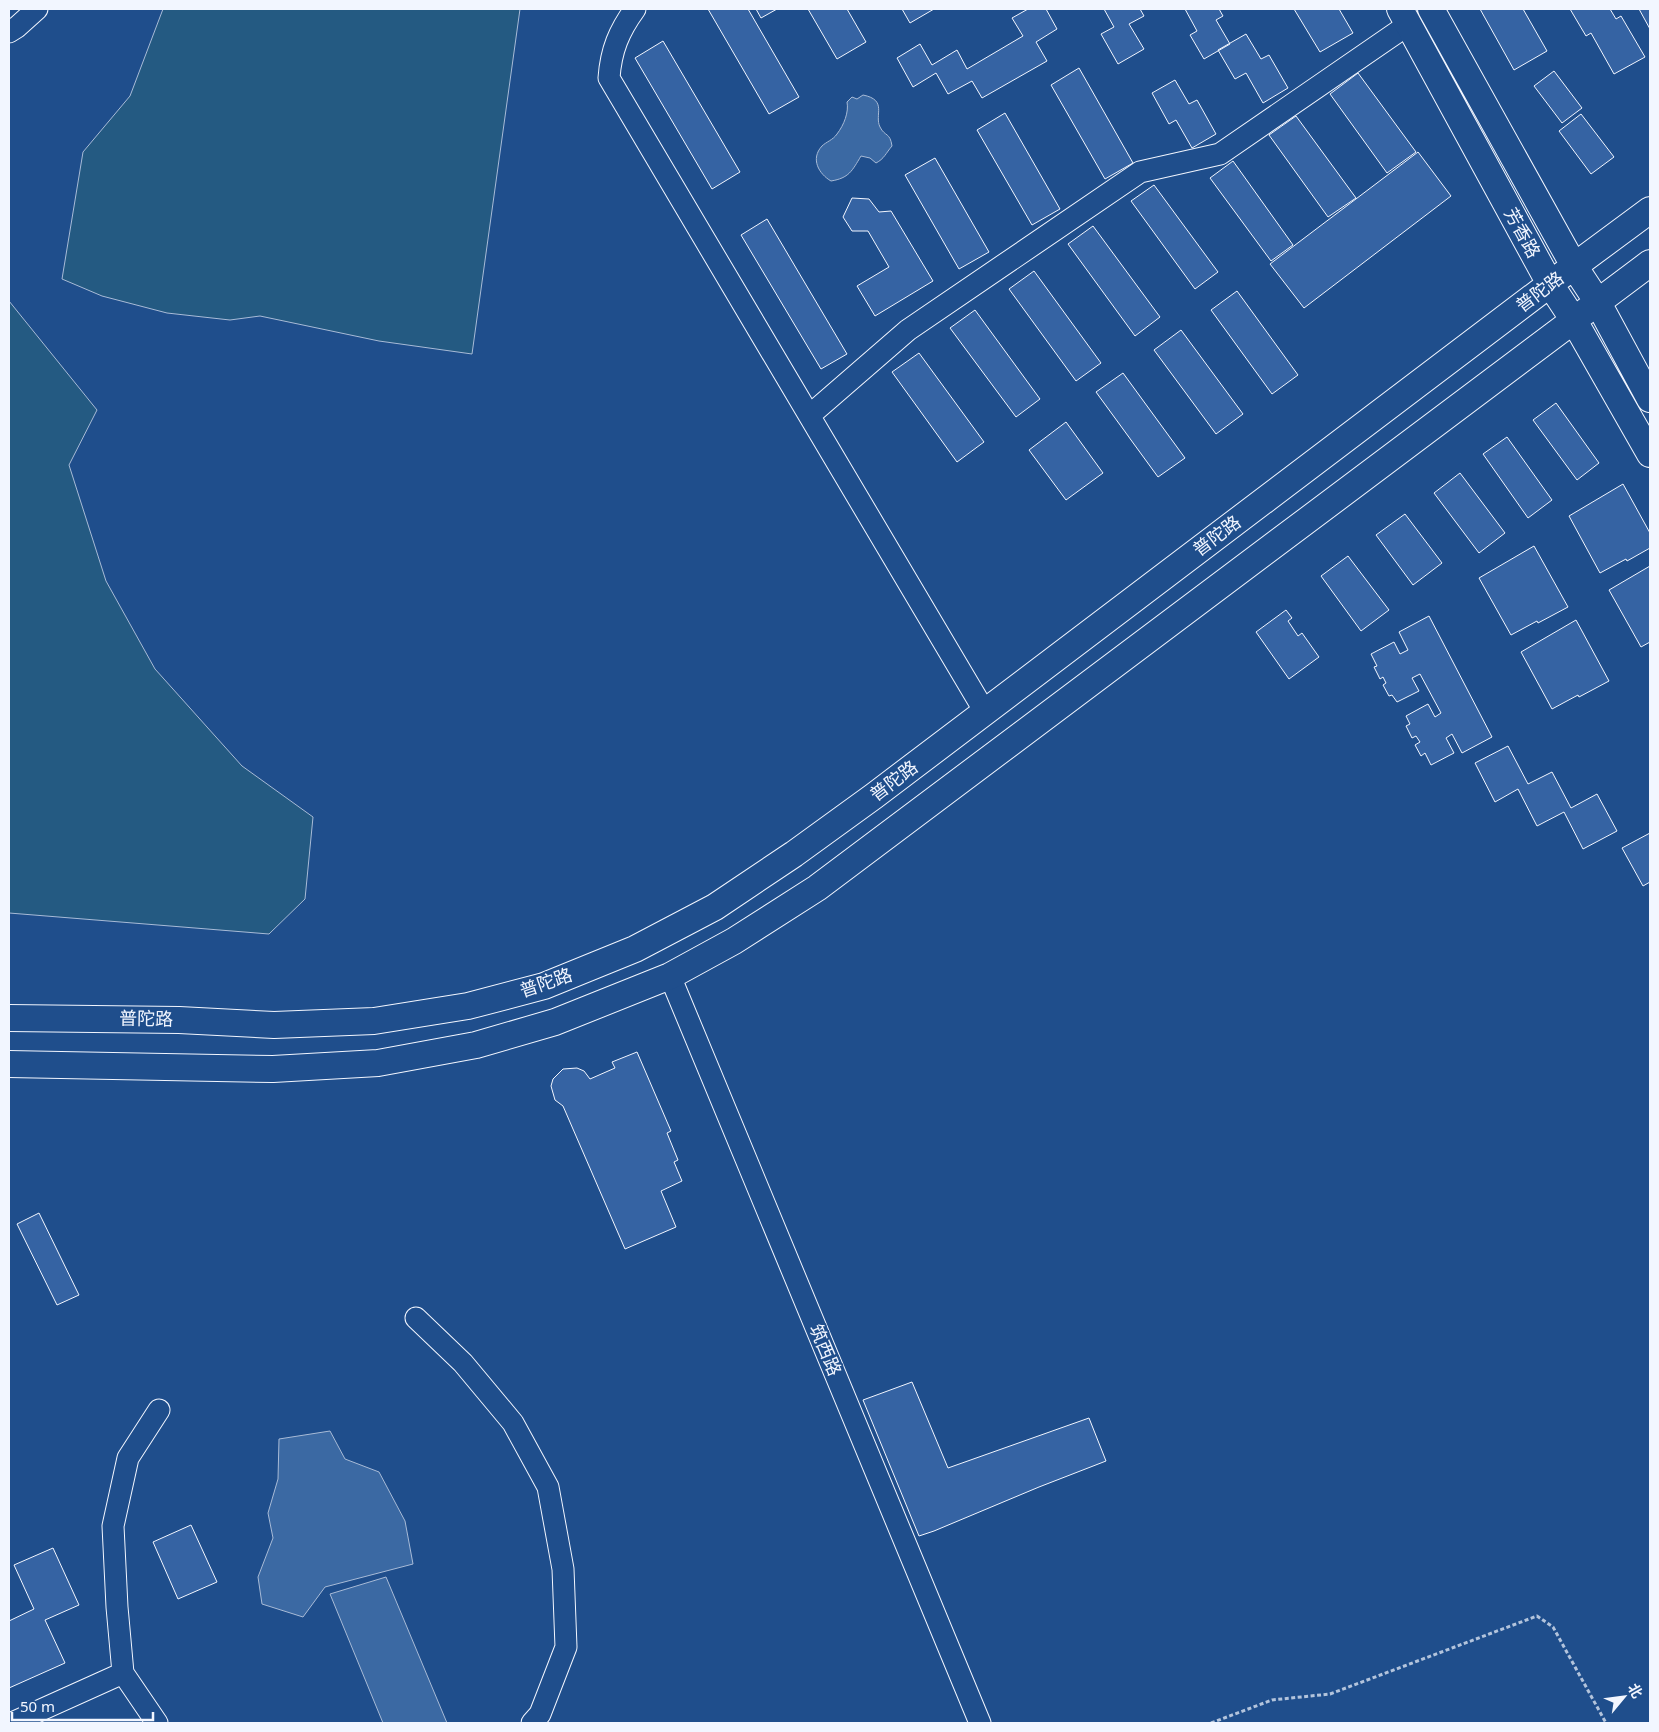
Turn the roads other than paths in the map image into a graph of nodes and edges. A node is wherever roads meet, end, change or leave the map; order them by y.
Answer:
1 (37, 9) edge
2 (635, 9) edge
3 (1431, 9) edge
4 (1404, 17) edge
5 (9, 32) edge
6 (1650, 210) edge
7 (1650, 263) edge
8 (1574, 266) junction
9 (1550, 284) junction
10 (1597, 301) junction
11 (1573, 319) junction
12 (1650, 399) edge
13 (810, 416) junction
14 (1650, 454) edge
15 (985, 712) junction
16 (670, 976) junction
17 (9, 1018) edge
18 (9, 1064) edge
19 (416, 1318) dead end
20 (159, 1410) dead end
21 (124, 1673) junction
22 (12, 1723) edge
23 (157, 1723) edge
24 (532, 1723) edge
25 (980, 1723) edge

1 - 5 street
2 - 13 street
3 - 8 main road, 芳香路
4 - 9 main road, 芳香路
4 - 13 street
6 - 8 main road, 普陀路
7 - 10 main road
8 - 9 main road, 普陀路
8 - 10 main road, 芳香路
9 - 11 main road, 芳香路
9 - 15 main road, 普陀路
10 - 11 main road
10 - 12 main road, 芳香路
11 - 14 main road, 芳香路
11 - 16 main road
13 - 15 street
15 - 17 main road, 普陀路
16 - 18 main road
16 - 25 street, 筑西路
19 - 24 street
20 - 21 street
21 - 22 street
21 - 23 street

